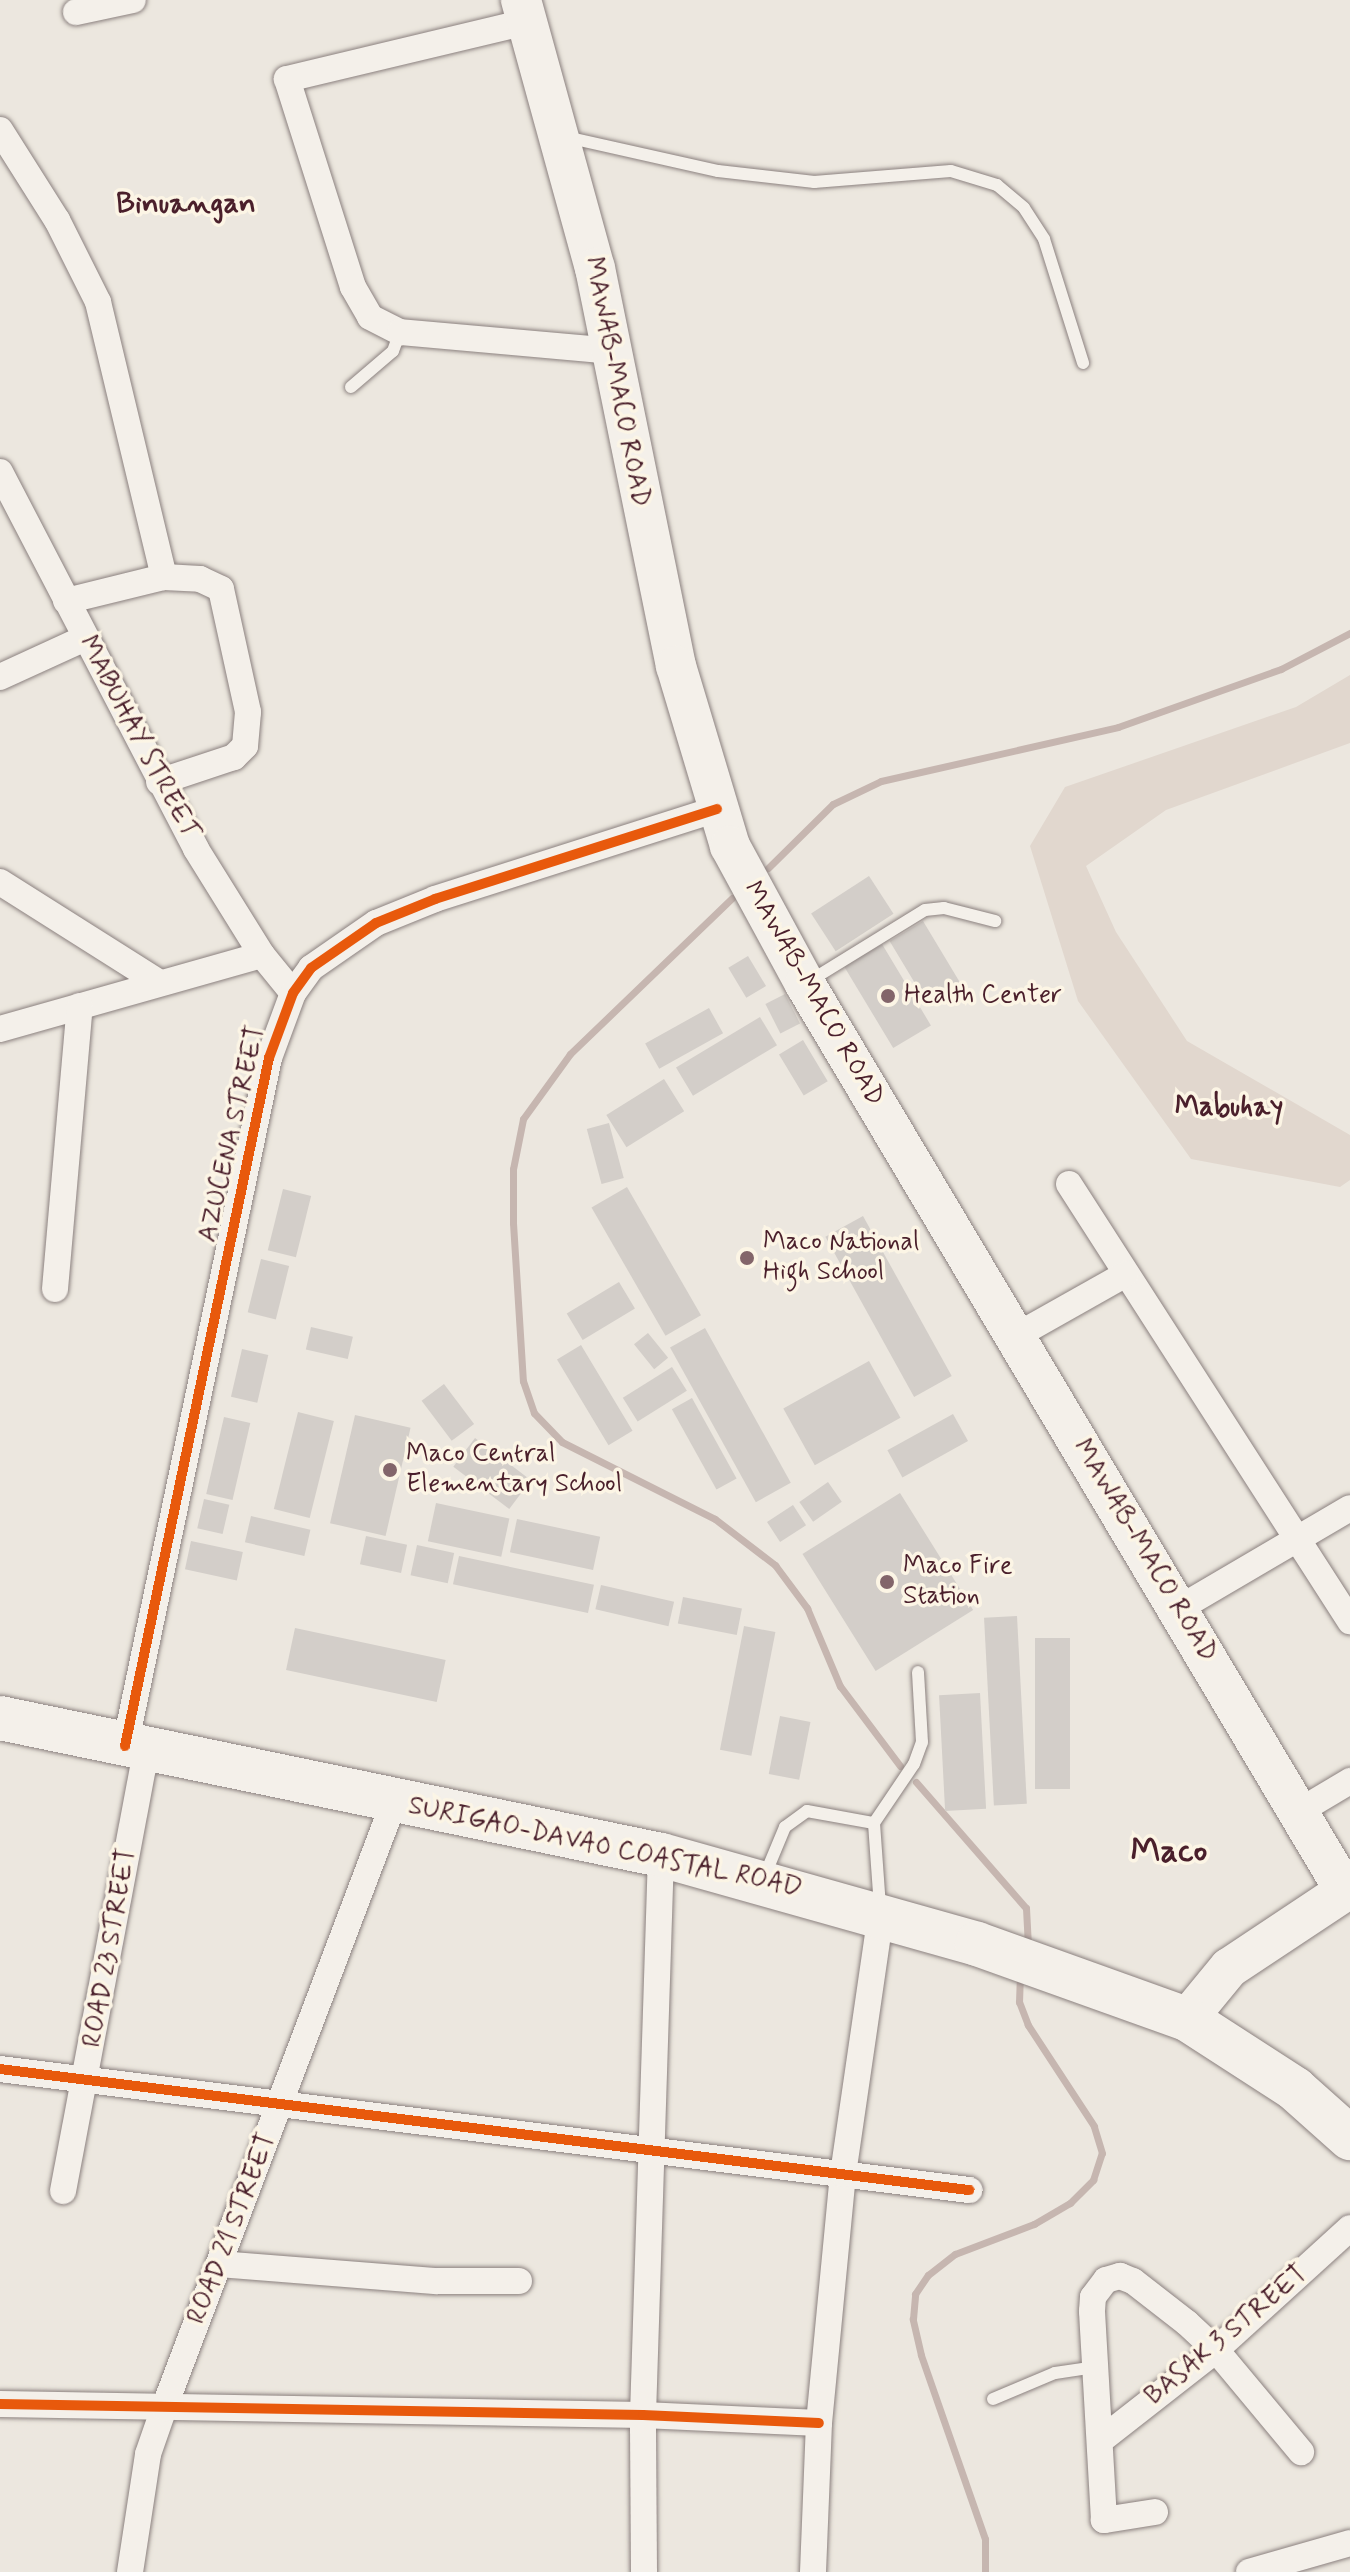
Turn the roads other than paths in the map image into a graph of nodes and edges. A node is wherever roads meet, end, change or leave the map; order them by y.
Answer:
1 (133, 0) edge
2 (523, 11) edge
3 (76, 12) dead end
4 (0, 130) edge
5 (559, 135) junction
6 (400, 332) junction
7 (614, 351) junction
8 (1083, 363) dead end
9 (351, 387) dead end
10 (0, 472) edge
11 (164, 577) junction
12 (66, 601) junction
13 (85, 638) junction
14 (0, 677) edge
15 (159, 782) junction
16 (717, 809) junction
17 (0, 882) edge
18 (995, 921) dead end
19 (262, 955) junction
20 (160, 983) junction
21 (805, 984) junction
22 (293, 993) junction
23 (80, 1006) junction
24 (0, 1029) edge
25 (1069, 1184) dead end
26 (1126, 1274) junction
27 (55, 1289) dead end
28 (1016, 1336) junction
29 (1350, 1508) edge
30 (1297, 1540) junction
31 (1178, 1609) junction
32 (1350, 1621) edge
33 (918, 1672) dead end
34 (0, 1718) edge
35 (135, 1748) junction
36 (1350, 1781) edge
37 (394, 1802) junction
38 (1298, 1812) junction
39 (874, 1823) junction
40 (661, 1855) junction
41 (763, 1880) junction
42 (1348, 1889) edge
43 (881, 1914) junction
44 (1187, 2019) junction
45 (0, 2069) edge
46 (88, 2078) junction
47 (282, 2105) junction
48 (1350, 2138) edge
49 (651, 2150) junction
50 (843, 2174) junction
51 (969, 2190) dead end
52 (63, 2191) dead end
53 (1350, 2228) edge
54 (219, 2264) junction
55 (519, 2281) dead end
56 (1216, 2350) junction
57 (1095, 2367) junction
58 (993, 2399) dead end
59 (0, 2404) edge
60 (164, 2408) junction
61 (643, 2415) junction
62 (819, 2423) junction
63 (1101, 2440) junction
64 (1301, 2452) dead end
65 (1155, 2512) dead end
66 (1350, 2543) edge
67 (130, 2572) edge
68 (644, 2572) edge
69 (813, 2572) edge
70 (1249, 2572) edge

1 - 3 street
2 - 5 main road, MAWAB-MACO ROAD
2 - 6 street
4 - 11 street
5 - 7 main road, MAWAB-MACO ROAD
5 - 8 lane
6 - 7 street
6 - 9 lane
7 - 16 main road, MAWAB-MACO ROAD
10 - 12 street, MABUHAY STREET
11 - 12 street
11 - 15 street
12 - 13 street, MABUHAY STREET
13 - 14 street
13 - 15 street, MABUHAY STREET
15 - 19 street, MABUHAY STREET
16 - 21 main road, MAWAB-MACO ROAD
16 - 22 street, AZUCENA STREET
17 - 20 street
18 - 21 lane
19 - 20 street
19 - 22 street, MABUHAY STREET
20 - 23 street
21 - 28 main road, MAWAB-MACO ROAD
22 - 35 street, AZUCENA STREET
23 - 24 street
23 - 27 street
25 - 26 street
26 - 28 street
26 - 30 street
28 - 31 main road, MAWAB-MACO ROAD
29 - 30 street
30 - 31 street
30 - 32 street
31 - 38 main road, MAWAB-MACO ROAD
33 - 39 lane
34 - 35 highway, SURIGAO-DAVAO COASTAL ROAD
35 - 37 highway, SURIGAO-DAVAO COASTAL ROAD
35 - 46 street, ROAD 23 STREET
36 - 38 street
37 - 40 highway, SURIGAO-DAVAO COASTAL ROAD
37 - 47 street, ROAD 21 STREET
38 - 42 main road, MAWAB-MACO ROAD
39 - 41 lane
39 - 43 lane
40 - 41 highway, SURIGAO-DAVAO COASTAL ROAD
40 - 49 street
41 - 43 highway, SURIGAO-DAVAO COASTAL ROAD
42 - 44 main road
43 - 44 highway, SURIGAO-DAVAO COASTAL ROAD
43 - 50 street
44 - 48 highway, SURIGAO-DAVAO COASTAL ROAD
45 - 46 street
46 - 47 street
46 - 52 street, ROAD 23 STREET
47 - 49 street
47 - 54 street, ROAD 21 STREET
49 - 50 street
49 - 61 street
50 - 51 street
50 - 62 street
53 - 56 street, BASAK 3 STREET
54 - 55 street
54 - 60 street, ROAD 21 STREET
56 - 57 street
56 - 63 street, BASAK 3 STREET
56 - 64 street
57 - 58 lane
57 - 63 street
59 - 60 street
60 - 61 street
60 - 67 street, ROAD 21 STREET
61 - 62 street
61 - 68 street
62 - 69 street
63 - 65 street
66 - 70 street

